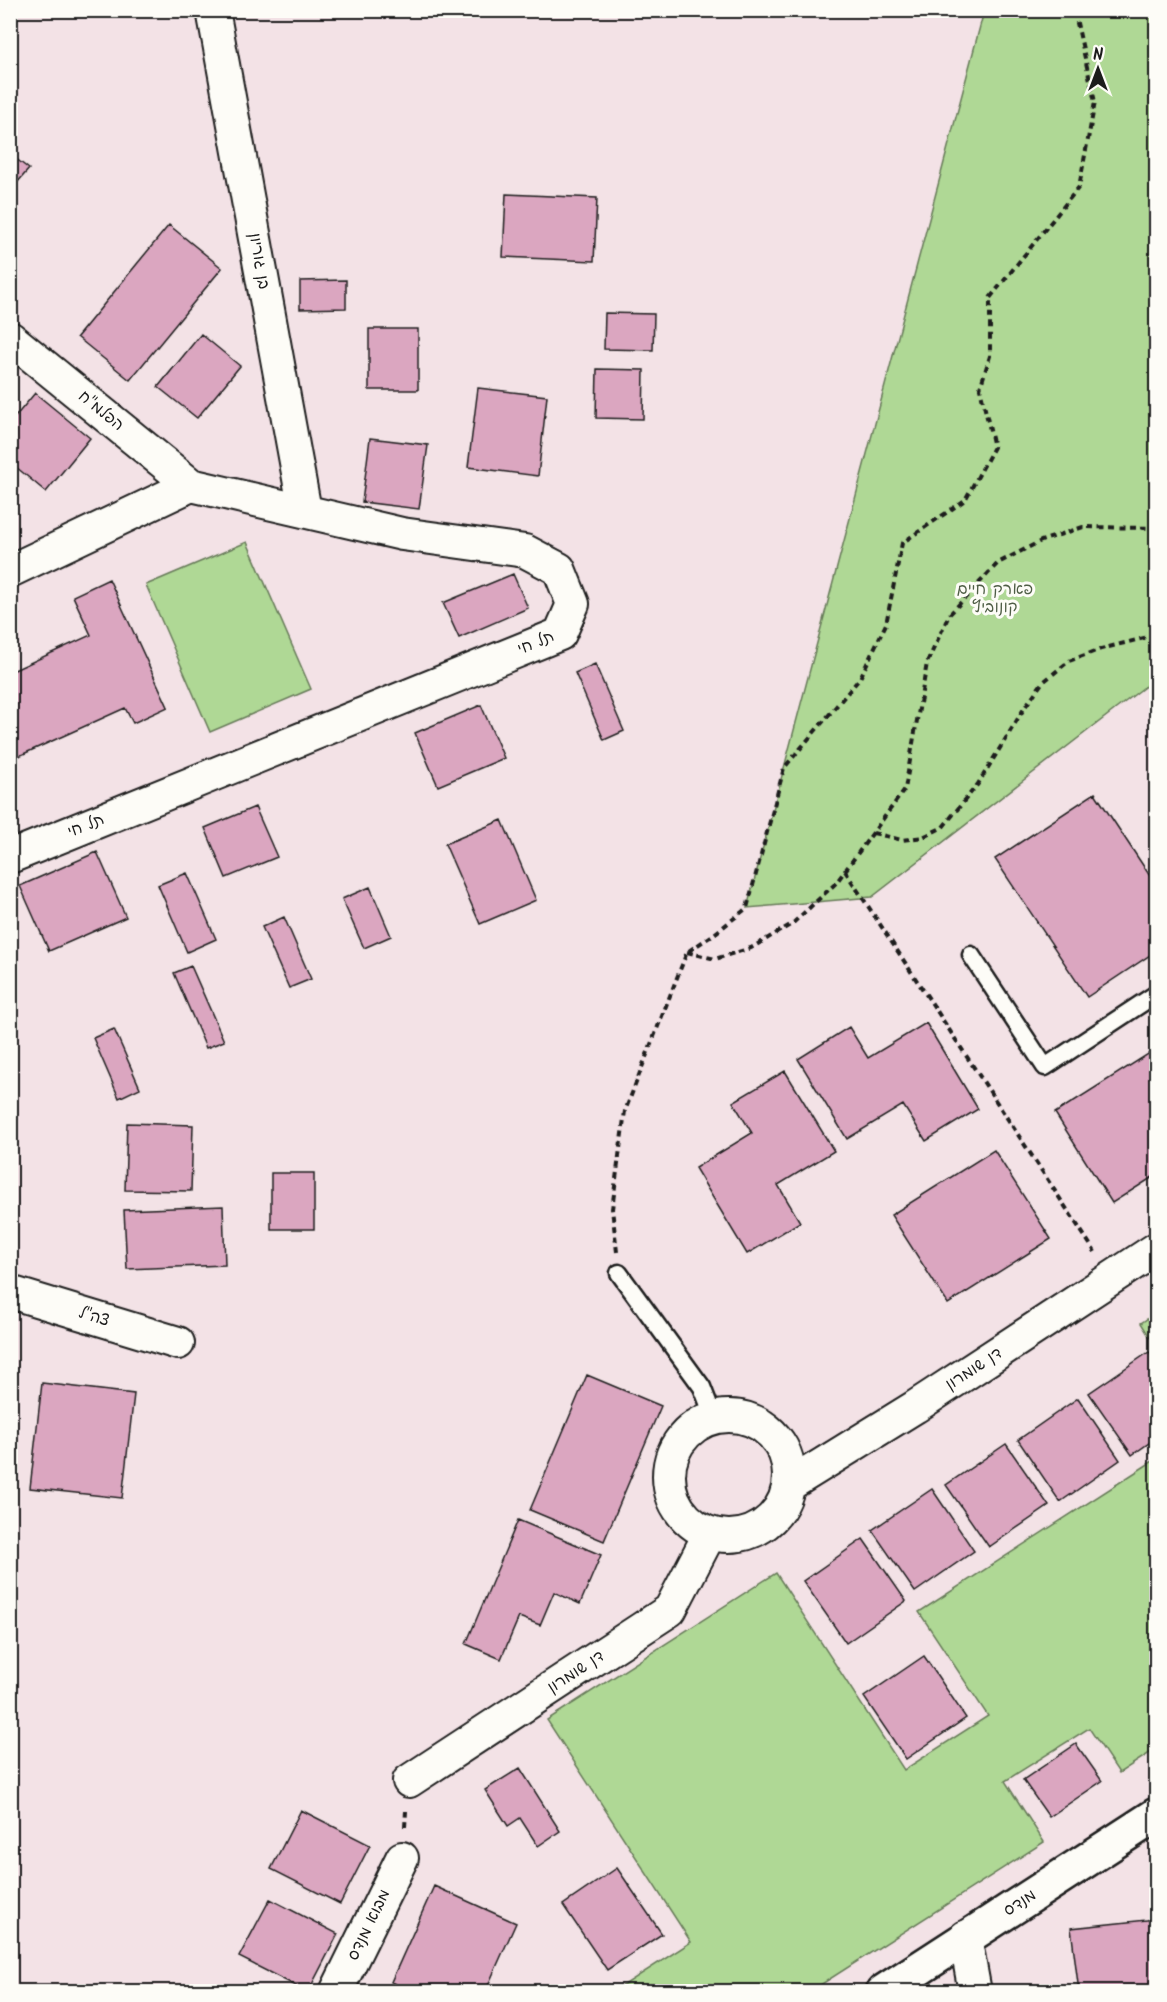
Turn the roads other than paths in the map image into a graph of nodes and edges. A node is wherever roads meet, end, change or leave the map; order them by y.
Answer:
1 (213, 10) edge
2 (10, 338) edge
3 (190, 485) junction
4 (305, 511) junction
5 (10, 572) edge
6 (10, 857) edge
7 (971, 955) dead end
8 (1156, 994) edge
9 (1156, 1249) edge
10 (619, 1274) road end
11 (10, 1292) edge
12 (178, 1343) dead end
13 (714, 1418) junction
14 (789, 1485) junction
15 (710, 1533) junction
16 (408, 1781) road end
17 (1156, 1815) edge
18 (402, 1858) road end
19 (965, 1937) junction
20 (336, 1992) edge
21 (884, 1992) edge
22 (975, 1992) edge

1 - 4 street, בן גוריון
2 - 3 street, הפלמ"ח
3 - 4 street, תל חי
3 - 5 street
4 - 6 street, תל חי
7 - 8 lane
9 - 14 street, דן שומרון
10 - 13 lane
11 - 12 street, צה"ל
13 - 14 street
13 - 15 street
14 - 15 street
15 - 16 street, דן שומרון
17 - 19 street, מנדס
18 - 20 street, מבוא מנדס
19 - 21 street, מנדס
19 - 22 street

